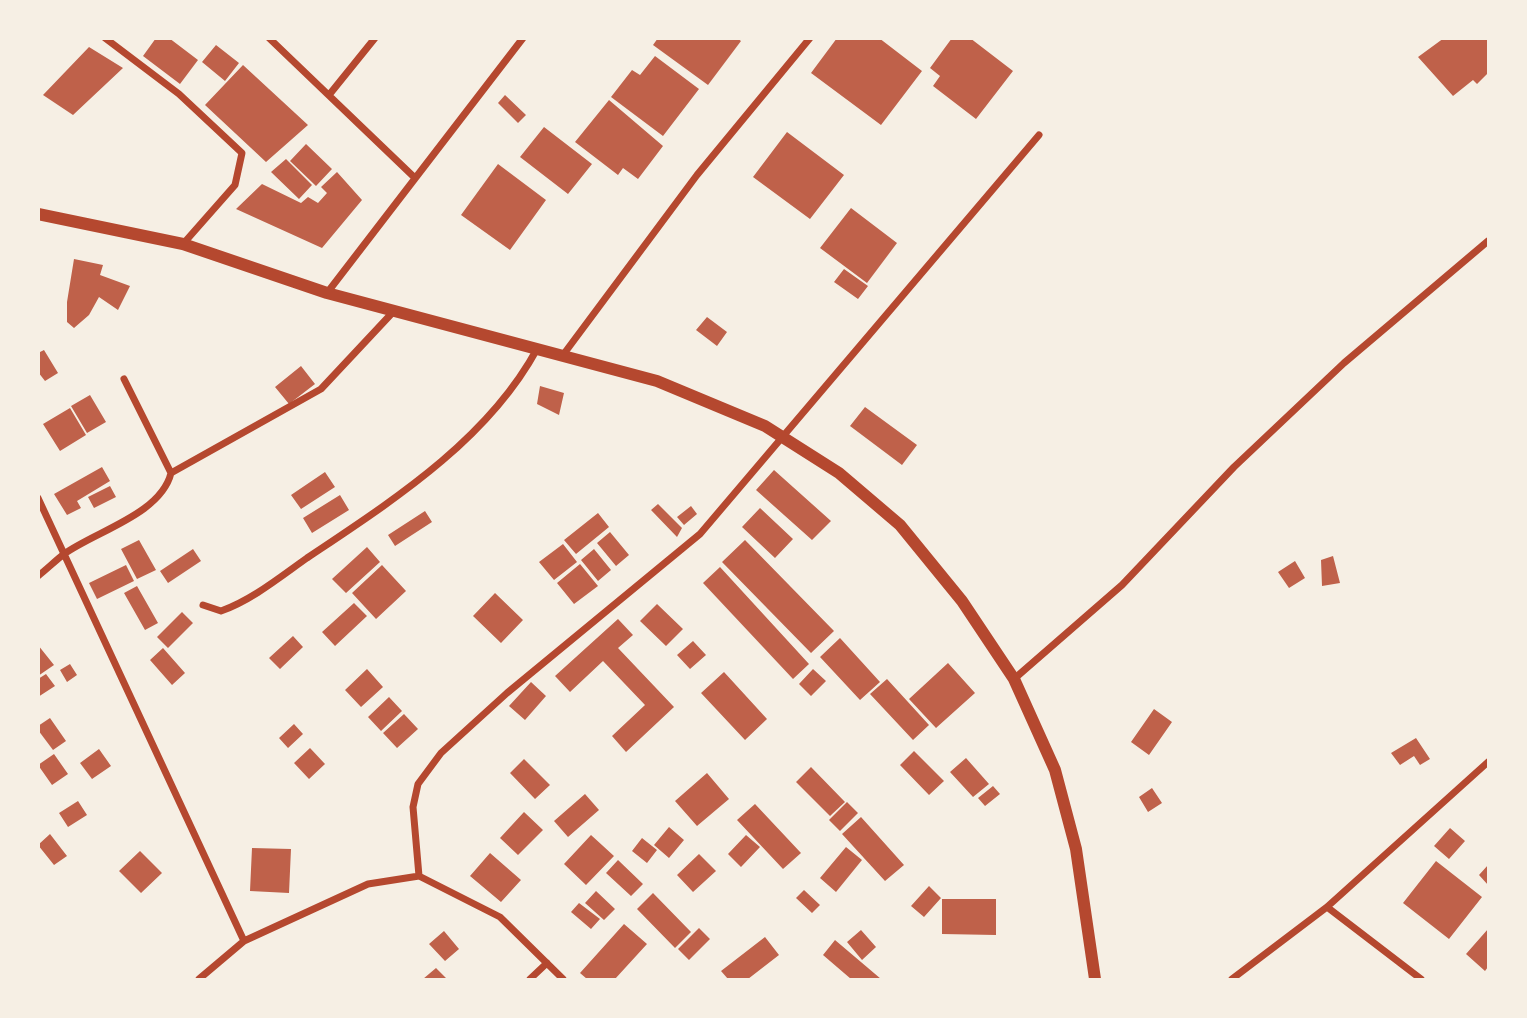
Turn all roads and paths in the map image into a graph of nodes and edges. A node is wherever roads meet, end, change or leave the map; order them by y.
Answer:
1 (106, 38) edge
2 (270, 38) edge
3 (375, 38) edge
4 (523, 38) edge
5 (810, 38) edge
6 (329, 95) junction
7 (1040, 135) dead end
8 (415, 178) junction
9 (38, 214) edge
10 (1489, 241) edge
11 (183, 244) junction
12 (327, 293) junction
13 (395, 310) junction
14 (538, 348) junction
15 (563, 355) junction
16 (124, 379) dead end
17 (781, 436) junction
18 (172, 474) junction
19 (38, 498) edge
20 (64, 554) junction
21 (38, 576) edge
22 (204, 605) dead end
23 (1014, 679) junction
24 (1489, 762) edge
25 (419, 876) junction
26 (1327, 907) junction
27 (244, 941) junction
28 (547, 963) junction
29 (199, 979) edge
30 (530, 979) edge
31 (563, 979) edge
32 (1095, 979) edge
33 (1232, 979) edge
34 (1421, 979) edge

1 - 11 street
2 - 6 street
3 - 6 street
4 - 8 street
5 - 15 street
6 - 8 street
7 - 17 street
8 - 12 street
9 - 11 street
10 - 23 street
11 - 12 street
12 - 13 street
13 - 14 street
13 - 18 street
14 - 15 street
14 - 22 street
15 - 17 street
16 - 18 street
17 - 23 street
17 - 25 street
18 - 20 street
19 - 20 street
20 - 21 street
20 - 27 street
23 - 32 street
24 - 26 street
25 - 27 street
25 - 28 street
26 - 33 street
26 - 34 street
27 - 29 street
28 - 30 street
28 - 31 street

